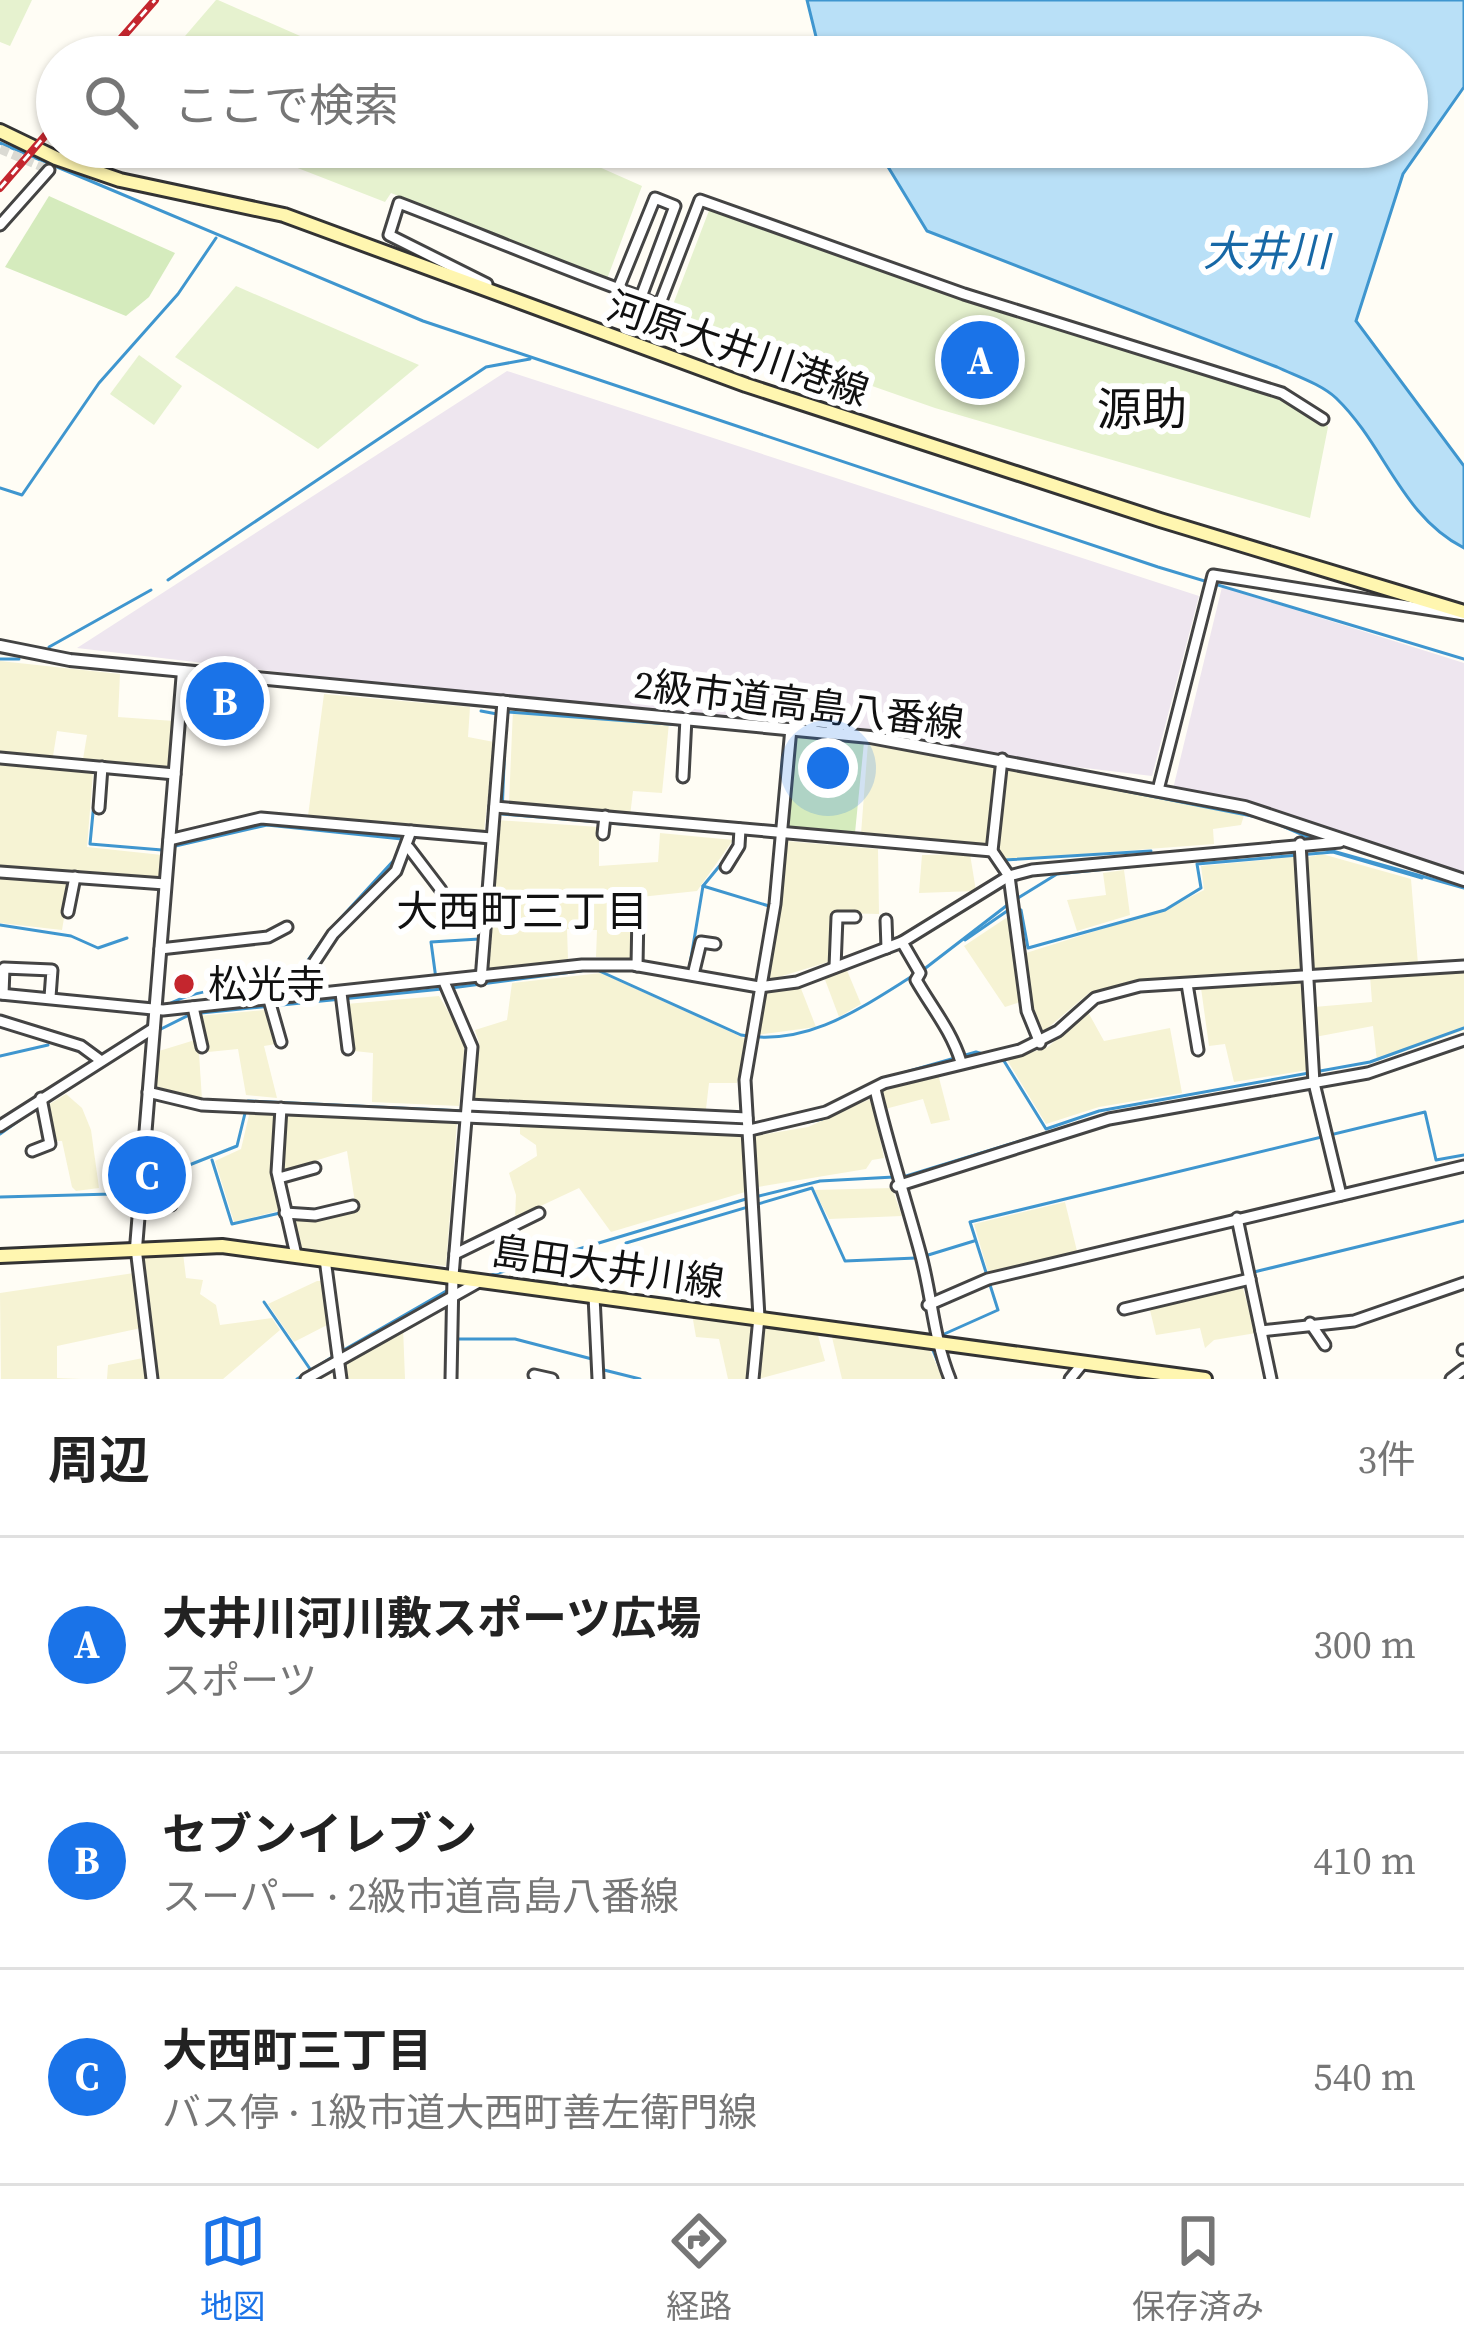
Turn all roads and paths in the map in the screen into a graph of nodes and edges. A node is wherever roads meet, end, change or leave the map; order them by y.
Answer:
1 (0, 130) edge
2 (36, 148) edge
3 (86, 168) edge
4 (49, 170) dead end
5 (0, 225) edge
6 (618, 289) junction
7 (641, 297) junction
8 (502, 298) junction
9 (1323, 418) dead end
10 (1464, 613) edge
11 (0, 646) edge
12 (183, 671) junction
13 (503, 701) junction
14 (686, 718) junction
15 (791, 728) junction
16 (0, 758) edge
17 (1002, 759) junction
18 (102, 767) junction
19 (175, 774) junction
20 (683, 777) dead end
21 (1158, 790) junction
22 (495, 807) junction
23 (99, 808) dead end
24 (605, 816) junction
25 (740, 829) junction
26 (411, 831) junction
27 (782, 833) junction
28 (603, 834) dead end
29 (490, 838) junction
30 (169, 840) junction
31 (1343, 842) junction
32 (1300, 843) junction
33 (409, 848) junction
34 (992, 850) junction
35 (726, 867) dead end
36 (0, 872) edge
37 (1009, 876) junction
38 (75, 878) junction
39 (1464, 880) edge
40 (165, 884) junction
41 (441, 890) dead end
42 (638, 911) dead end
43 (68, 912) dead end
44 (855, 917) dead end
45 (886, 920) dead end
46 (287, 927) dead end
47 (902, 942) junction
48 (715, 944) dead end
49 (887, 948) junction
50 (160, 949) junction
51 (637, 966) junction
52 (1464, 966) edge
53 (836, 967) junction
54 (693, 975) junction
55 (1307, 976) junction
56 (481, 980) junction
57 (445, 984) junction
58 (1187, 984) junction
59 (759, 987) junction
60 (341, 993) junction
61 (1, 994) edge
62 (50, 997) junction
63 (292, 997) junction
64 (269, 1000) junction
65 (193, 1007) junction
66 (155, 1008) junction
67 (0, 1021) edge
68 (154, 1028) junction
69 (1464, 1040) edge
70 (281, 1042) dead end
71 (1040, 1043) junction
72 (202, 1047) dead end
73 (348, 1049) dead end
74 (1198, 1050) dead end
75 (100, 1060) junction
76 (961, 1062) junction
77 (1314, 1083) junction
78 (874, 1089) junction
79 (148, 1092) junction
80 (41, 1098) junction
81 (281, 1108) junction
82 (467, 1111) junction
83 (748, 1124) junction
84 (0, 1126) edge
85 (32, 1151) dead end
86 (1464, 1166) edge
87 (315, 1168) dead end
88 (279, 1178) junction
89 (897, 1186) junction
90 (1341, 1195) junction
91 (171, 1205) dead end
92 (139, 1206) junction
93 (353, 1206) dead end
94 (538, 1213) dead end
95 (285, 1214) junction
96 (1237, 1218) junction
97 (136, 1248) junction
98 (454, 1253) junction
99 (296, 1255) junction
100 (0, 1256) edge
101 (325, 1259) junction
102 (453, 1276) junction
103 (1250, 1279) junction
104 (482, 1280) junction
105 (1464, 1283) edge
106 (452, 1293) junction
107 (594, 1296) junction
108 (928, 1305) junction
109 (1124, 1309) dead end
110 (759, 1317) junction
111 (1310, 1323) junction
112 (1261, 1331) junction
113 (935, 1341) junction
114 (1325, 1345) dead end
115 (338, 1360) junction
116 (1084, 1363) junction
117 (1464, 1369) edge
118 (534, 1376) dead end
119 (152, 1379) edge
120 (306, 1379) edge
121 (340, 1379) edge
122 (451, 1379) edge
123 (552, 1379) edge
124 (598, 1379) edge
125 (753, 1379) edge
126 (950, 1379) edge
127 (1070, 1379) edge
128 (1205, 1379) edge
129 (1271, 1379) edge
130 (1451, 1379) edge

1 - 2 main road, 河原大井川港線
3 - 8 main road, 河原大井川港線
4 - 5 street
6 - 7 street
6 - 7 street
6 - 8 street
7 - 9 street
8 - 10 main road, 河原大井川港線
10 - 21 street
11 - 12 street, 2級市道高島八番線
12 - 13 street, 2級市道高島八番線
12 - 19 street
13 - 14 street, 2級市道高島八番線
13 - 22 street
14 - 15 street, 2級市道高島八番線
14 - 20 street
15 - 17 street, 2級市道高島八番線
15 - 27 street
16 - 18 street
17 - 21 street, 2級市道高島八番線
17 - 34 street
18 - 19 street
18 - 23 street
19 - 30 street
21 - 31 street, 2級市道高島八番線
22 - 24 street
22 - 29 street
24 - 25 street
24 - 28 street
25 - 27 street
25 - 35 street
26 - 29 street
26 - 30 street
26 - 33 street
27 - 34 street
27 - 59 street
29 - 56 street
30 - 40 street
31 - 32 street
31 - 39 street, 2級市道高島八番線
32 - 37 street
32 - 55 street
33 - 41 street
33 - 63 street
34 - 37 street
36 - 38 street
37 - 47 street
37 - 71 street
38 - 40 street
38 - 43 street
40 - 50 street
42 - 51 street
44 - 53 street
45 - 49 street
46 - 50 street
47 - 49 street
47 - 76 street
48 - 54 street
49 - 53 street
50 - 66 street
51 - 54 street
51 - 56 street
52 - 55 street
53 - 59 street
54 - 59 street
55 - 58 street
55 - 77 street
56 - 57 street
57 - 60 street
57 - 82 street
58 - 71 street
58 - 74 street
59 - 83 street
60 - 63 street
60 - 73 street
61 - 62 street
61 - 62 street
62 - 66 street
63 - 64 street
64 - 65 street
64 - 70 street
65 - 66 street
65 - 72 street
66 - 68 street
67 - 75 street
68 - 75 street
68 - 79 street
69 - 77 street
71 - 76 street
75 - 80 street
76 - 78 street
77 - 89 street
77 - 90 street
78 - 83 street
78 - 89 street
79 - 81 street
79 - 92 street
80 - 84 street
80 - 85 street
81 - 82 street
81 - 88 street
82 - 83 street
82 - 98 street
83 - 110 street
86 - 90 street
87 - 88 street
88 - 95 street
89 - 108 street
90 - 96 street
91 - 92 street
92 - 97 street
93 - 95 street
94 - 98 street
95 - 99 street
96 - 103 street
96 - 108 street
97 - 99 main road, 島田大井川線
97 - 100 main road, 島田大井川線
97 - 119 street
98 - 102 street
99 - 101 main road, 島田大井川線
101 - 102 main road, 島田大井川線
101 - 115 street
102 - 104 main road, 島田大井川線
102 - 106 street
103 - 109 street
103 - 112 street
104 - 106 street
104 - 107 main road, 島田大井川線
105 - 111 street
106 - 115 street
106 - 122 street
107 - 110 main road, 島田大井川線
107 - 124 street
108 - 113 street
110 - 113 main road, 島田大井川線
110 - 125 street
111 - 112 street
111 - 114 street
112 - 129 street
113 - 116 main road, 島田大井川線
113 - 126 street
115 - 120 street
115 - 121 street
116 - 127 street
116 - 128 main road, 島田大井川線
117 - 130 street
118 - 123 street

